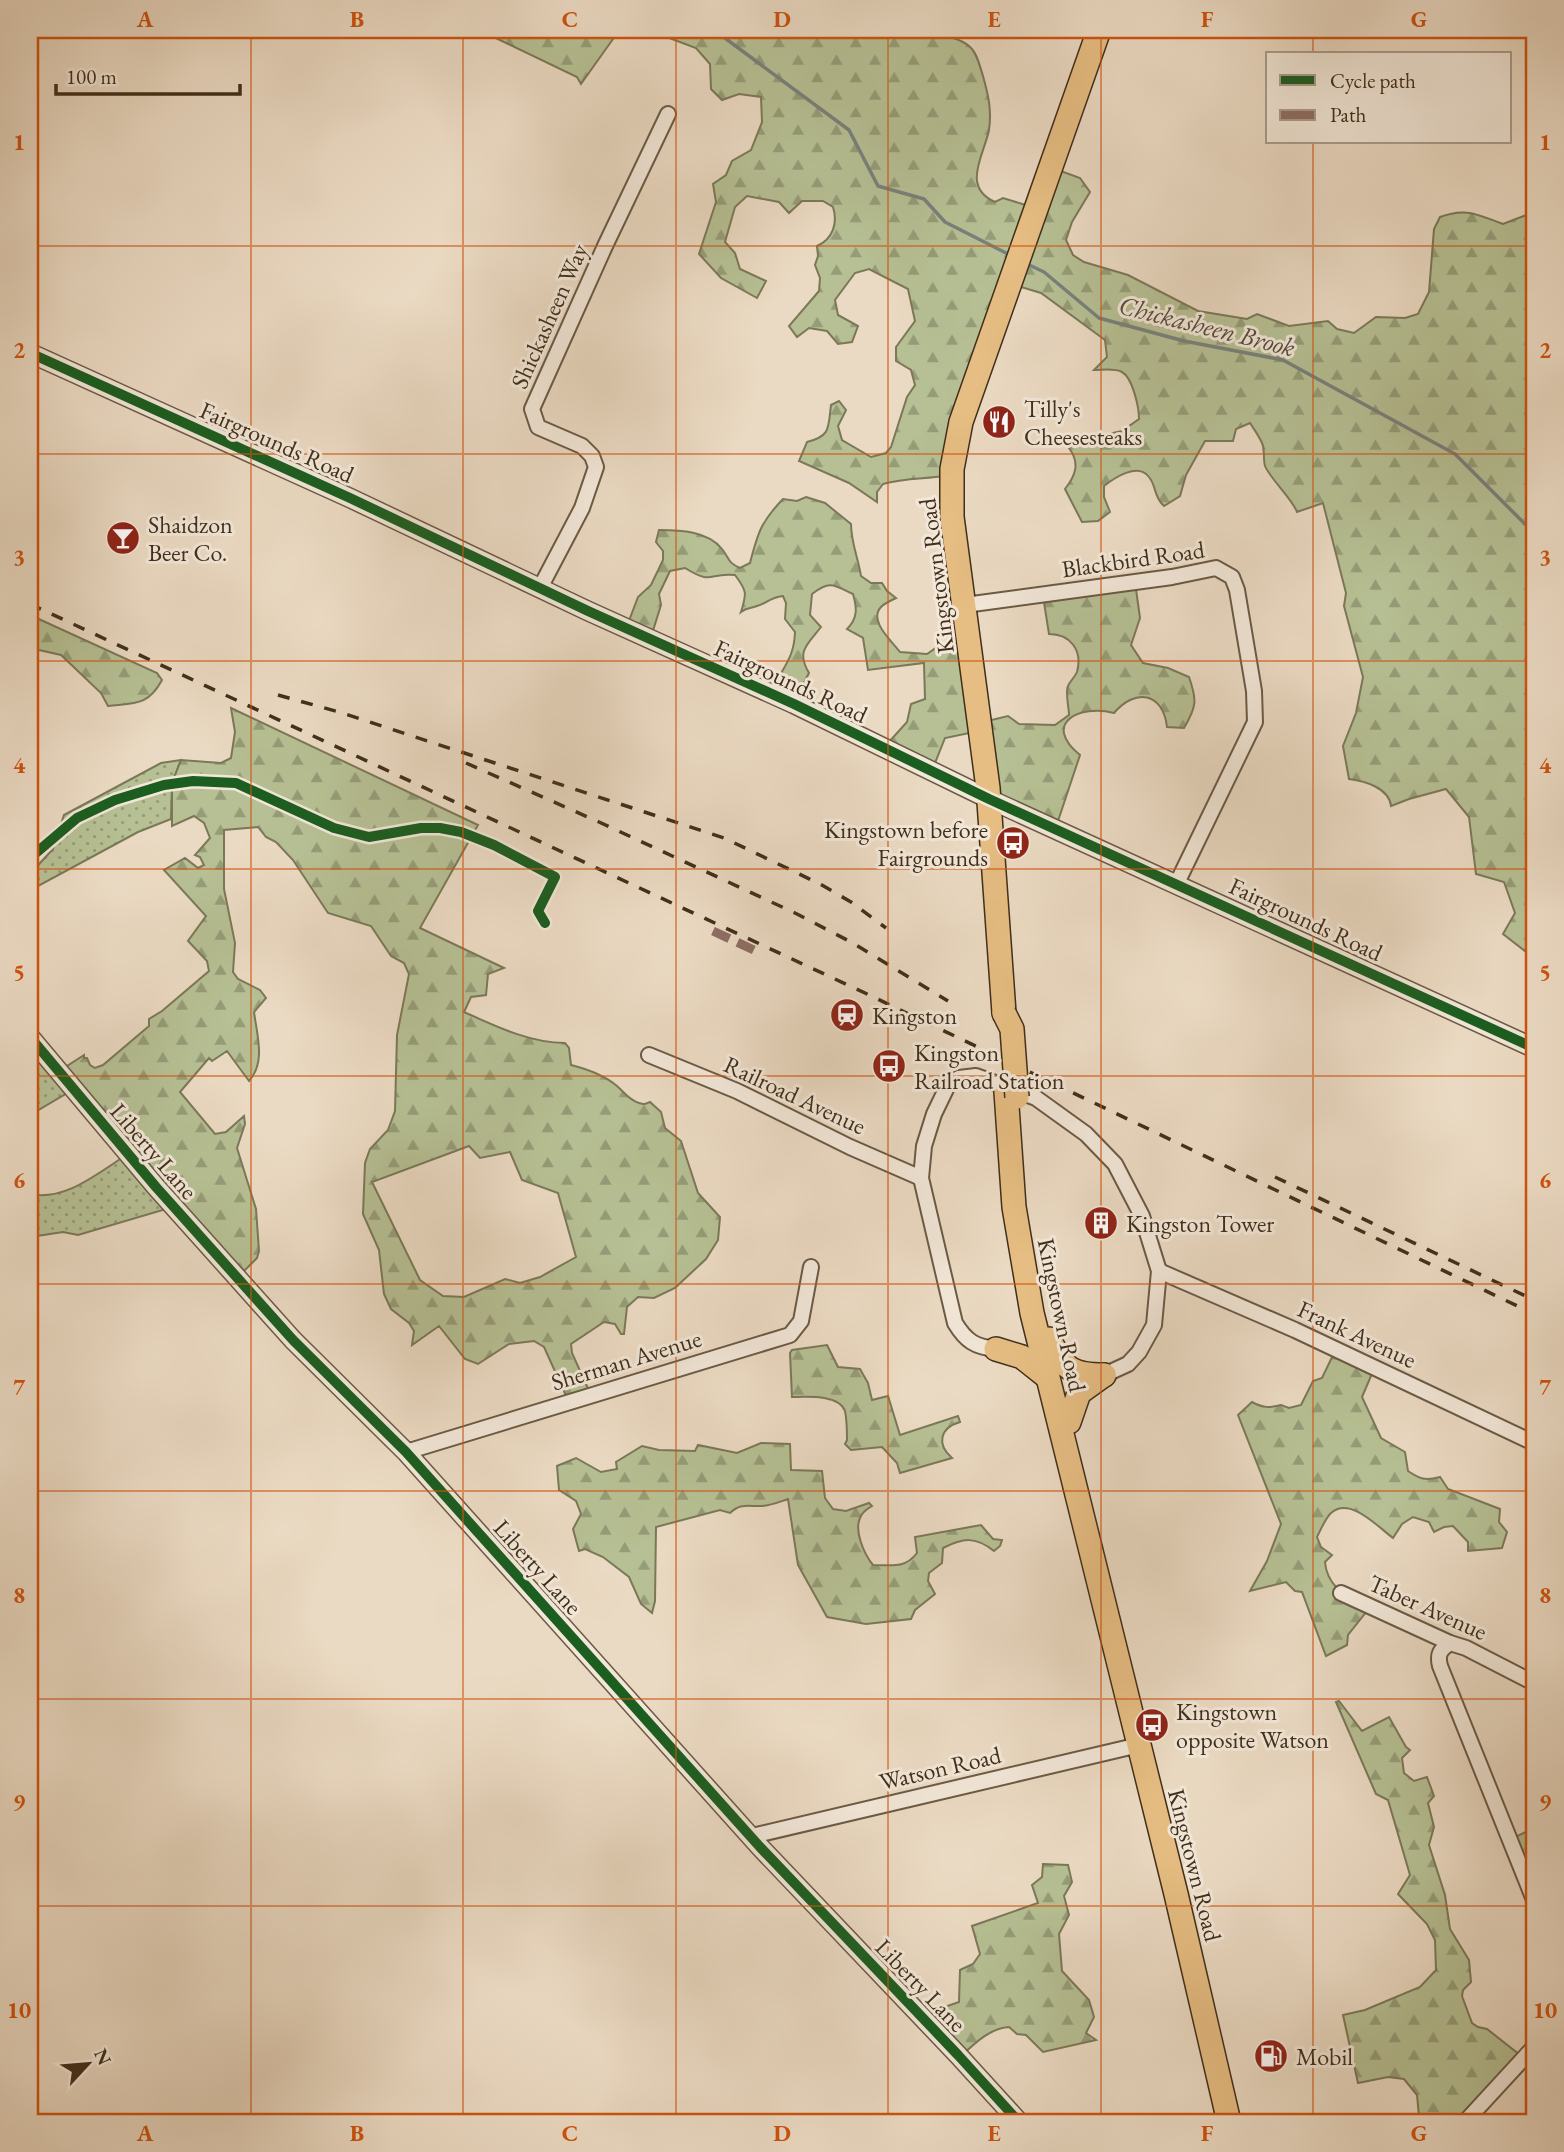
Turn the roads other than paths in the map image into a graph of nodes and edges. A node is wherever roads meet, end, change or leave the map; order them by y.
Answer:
1 (1099, 30) edge
2 (668, 114) dead end
3 (30, 353) edge
4 (540, 588) junction
5 (965, 605) junction
6 (989, 799) junction
7 (1177, 883) junction
8 (30, 1037) edge
9 (1534, 1048) edge
10 (649, 1055) dead end
11 (1011, 1095) junction
12 (920, 1178) junction
13 (811, 1267) dead end
14 (1159, 1271) junction
15 (1032, 1313) junction
16 (1049, 1339) junction
17 (996, 1349) junction
18 (1104, 1375) junction
19 (1046, 1376) junction
20 (1069, 1422) junction
21 (1534, 1443) edge
22 (406, 1452) junction
23 (1340, 1593) dead end
24 (1109, 1620) junction
25 (1450, 1643) junction
26 (1534, 1683) edge
27 (1139, 1745) junction
28 (752, 1836) junction
29 (1534, 1900) edge
30 (1534, 2047) edge
31 (1018, 2122) edge
32 (1229, 2122) edge
33 (1465, 2122) edge

1 - 5 main road, Kingstown Road
2 - 4 street, Shickasheen Way
3 - 4 street, Fairgrounds Road
4 - 6 street, Fairgrounds Road
5 - 6 main road, Kingstown Road
5 - 7 street, Blackbird Road
6 - 7 street, Fairgrounds Road
6 - 11 main road, Kingstown Road
7 - 9 street, Fairgrounds Road
8 - 22 street, Liberty Lane
10 - 12 street, Railroad Avenue
11 - 15 main road, Kingstown Road
11 - 16 main road, Kingstown Road
12 - 14 street
12 - 17 street
13 - 22 street, Sherman Avenue
14 - 18 street
14 - 21 street, Frank Avenue
15 - 17 main road
15 - 19 main road, Kingstown Road
16 - 18 main road
16 - 20 main road, Kingstown Road
17 - 19 main road
18 - 20 main road
19 - 24 main road, Kingstown Road
20 - 24 main road, Kingstown Road
22 - 28 street, Liberty Lane
23 - 25 street, Taber Avenue
24 - 27 main road, Kingstown Road
25 - 26 street, Taber Avenue
25 - 29 street
27 - 28 street, Watson Road
27 - 32 main road, Kingstown Road
28 - 31 street, Liberty Lane
30 - 33 street

